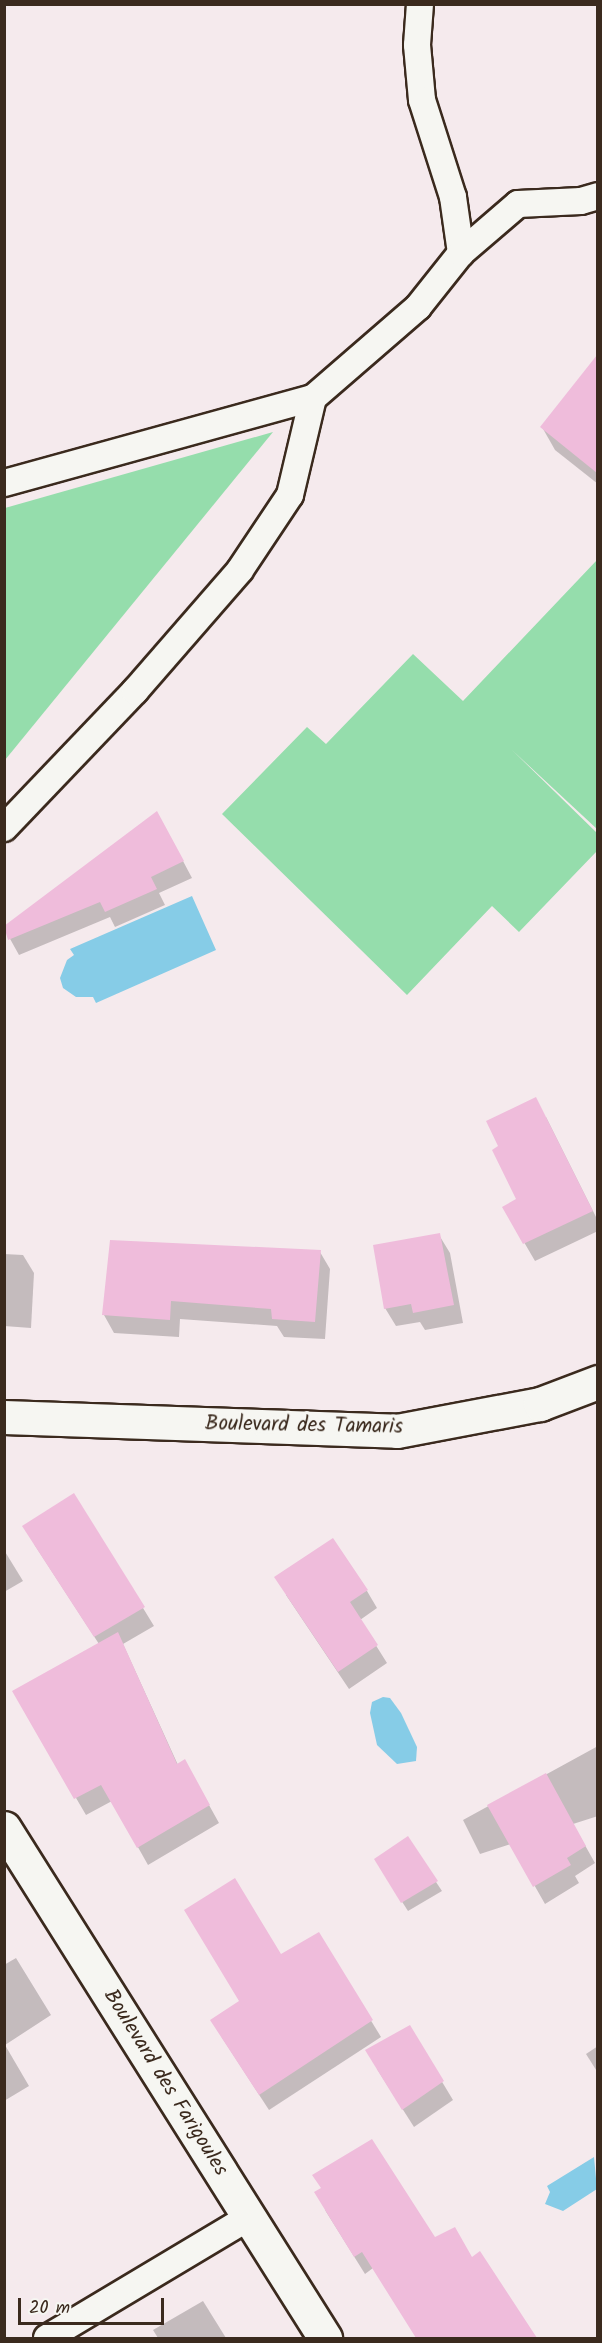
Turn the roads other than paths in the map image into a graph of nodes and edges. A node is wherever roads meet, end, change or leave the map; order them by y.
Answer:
1 (420, 4) edge
2 (597, 196) edge
3 (461, 253) junction
4 (314, 398) junction
5 (4, 483) edge
6 (4, 828) edge
7 (597, 1382) edge
8 (4, 1417) edge
9 (4, 1828) edge
10 (249, 2217) junction
11 (47, 2338) edge
12 (325, 2338) edge

1 - 3 lane
2 - 3 lane
3 - 4 lane
4 - 5 lane
4 - 6 lane
7 - 8 street, Boulevard des Tamaris
9 - 10 street, Boulevard des Farigoules
10 - 11 lane
10 - 12 street, Boulevard des Farigoules

